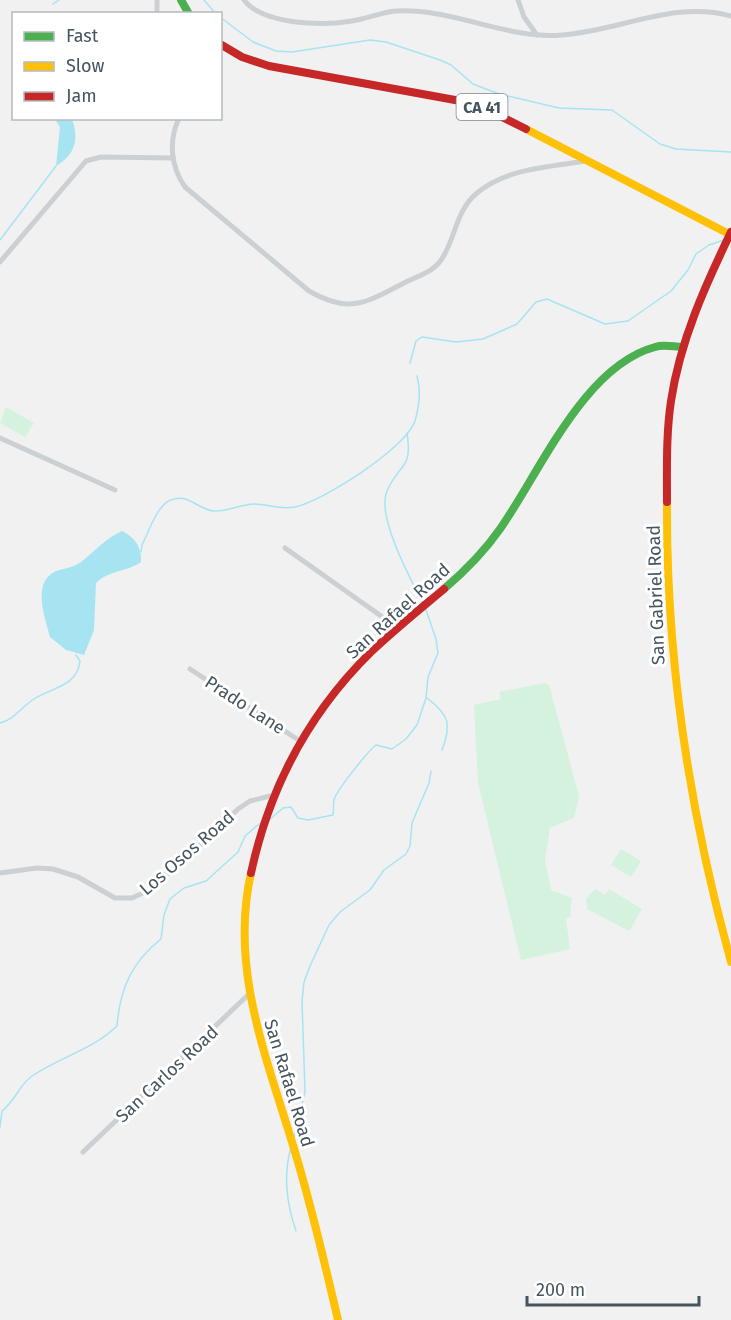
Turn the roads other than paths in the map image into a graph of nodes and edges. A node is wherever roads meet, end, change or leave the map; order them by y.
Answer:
1 (244, 0) edge
2 (518, 0) edge
3 (731, 16) edge
4 (537, 35) junction
5 (222, 45) edge
6 (177, 120) edge
7 (173, 158) junction
8 (587, 161) junction
9 (731, 233) edge
10 (0, 262) edge
11 (683, 347) junction
12 (0, 438) edge
13 (115, 490) dead end
14 (285, 548) dead end
15 (398, 628) junction
16 (190, 669) dead end
17 (300, 741) junction
18 (270, 796) junction
19 (0, 873) edge
20 (731, 962) edge
21 (249, 994) junction
22 (82, 1152) dead end
23 (338, 1320) edge

1 - 4 street
2 - 4 street
3 - 4 street
5 - 8 street, CA 41 / CA 41
6 - 7 street
7 - 8 street
7 - 10 street
8 - 9 street, CA 41 / CA 41
9 - 11 street, San Gabriel Road
11 - 15 street, San Rafael Road
11 - 20 street, San Gabriel Road
12 - 13 street
14 - 15 street
15 - 17 street, San Rafael Road
16 - 17 street, Prado Lane
17 - 18 street, San Rafael Road
18 - 19 street, Los Osos Road
18 - 21 street, San Rafael Road
21 - 22 street, San Carlos Road
21 - 23 street, San Rafael Road

